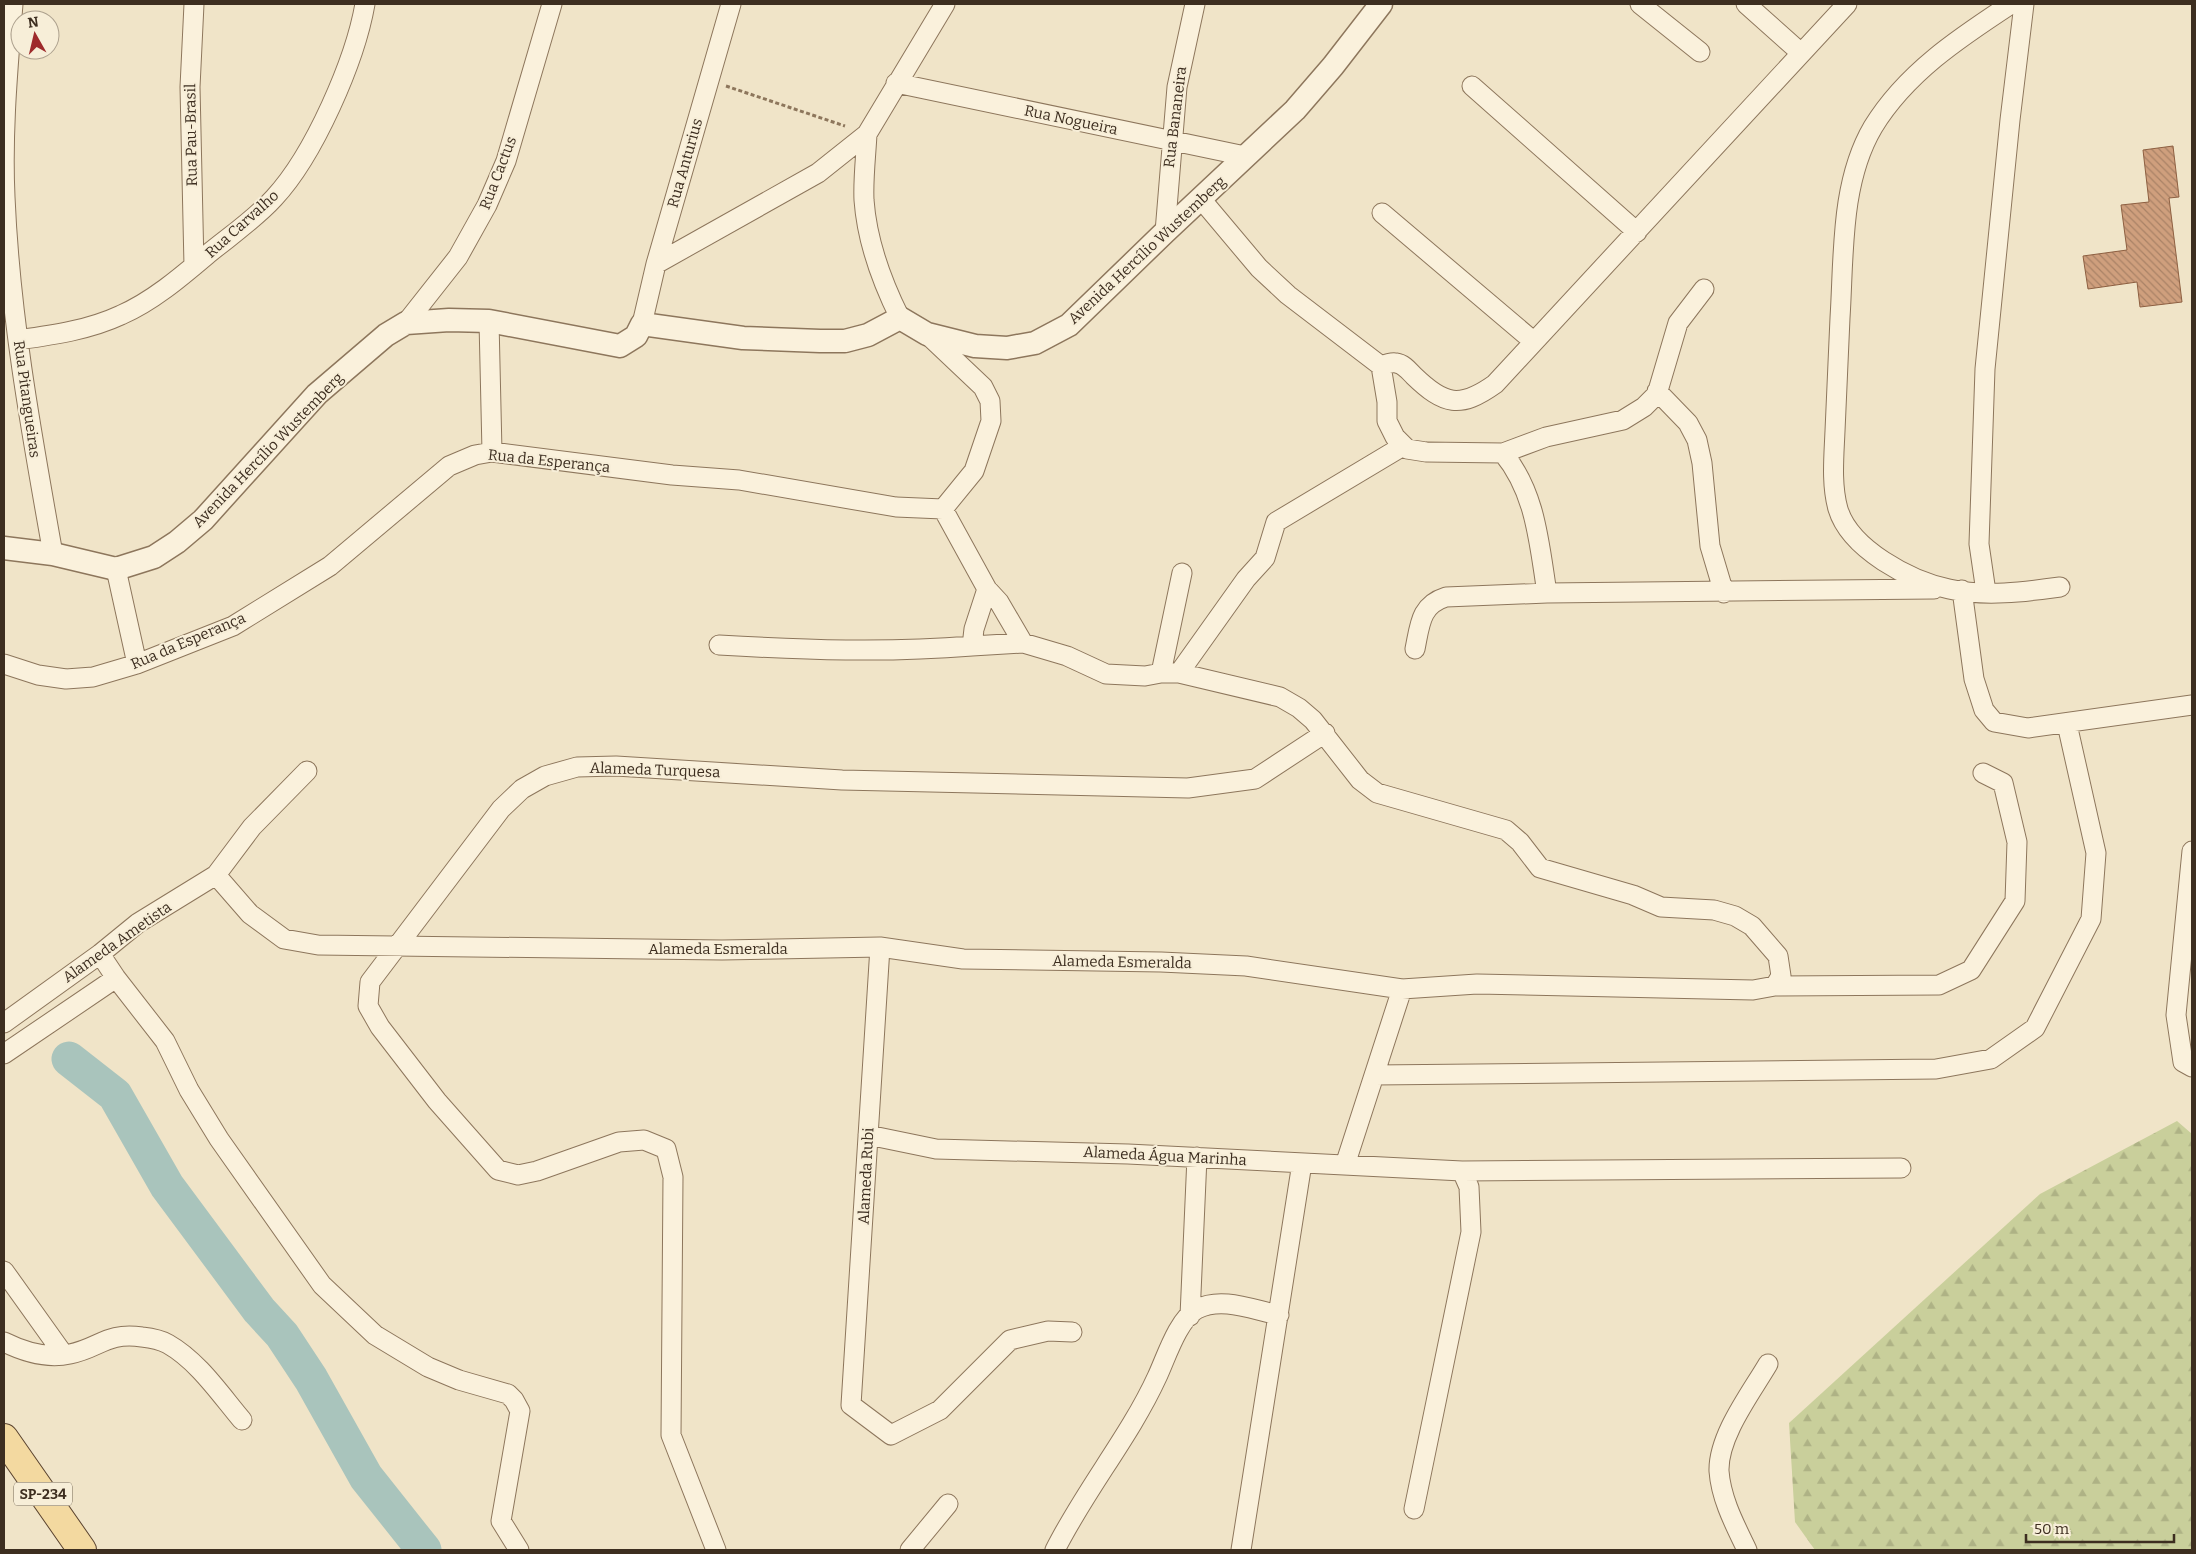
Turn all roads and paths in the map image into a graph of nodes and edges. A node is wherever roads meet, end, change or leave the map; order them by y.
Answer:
1 (13, 4) edge
2 (194, 4) edge
3 (365, 4) edge
4 (552, 4) edge
5 (731, 4) edge
6 (945, 4) edge
7 (1194, 4) edge
8 (1381, 4) edge
9 (1640, 4) edge
10 (1746, 4) edge
11 (1847, 4) edge
12 (2011, 4) edge
13 (2024, 4) edge
14 (1700, 52) dead end
15 (1801, 53) junction
16 (708, 80) junction
17 (896, 83) junction
18 (1472, 86) dead end
19 (867, 134) junction
20 (1170, 141) junction
21 (1245, 156) junction
22 (1201, 199) junction
23 (1382, 213) dead end
24 (1165, 232) junction
25 (1637, 232) junction
26 (656, 264) junction
27 (194, 266) junction
28 (1704, 289) dead end
29 (900, 318) junction
30 (489, 321) junction
31 (406, 323) junction
32 (642, 324) junction
33 (927, 334) junction
34 (18, 340) junction
35 (1533, 341) junction
36 (1381, 366) junction
37 (1657, 391) junction
38 (1404, 446) junction
39 (492, 452) junction
40 (1502, 453) junction
41 (943, 510) junction
42 (4, 548) edge
43 (53, 554) junction
44 (116, 569) junction
45 (1182, 573) dead end
46 (2060, 587) dead end
47 (987, 589) junction
48 (1955, 590) junction
49 (1986, 592) junction
50 (1547, 593) junction
51 (1724, 593) junction
52 (1023, 643) junction
53 (720, 645) dead end
54 (972, 646) junction
55 (1415, 649) dead end
56 (4, 664) edge
57 (137, 664) junction
58 (1170, 673) junction
59 (2192, 705) edge
60 (2067, 724) junction
61 (1325, 733) junction
62 (307, 771) dead end
63 (1983, 773) dead end
64 (2192, 851) edge
65 (216, 875) junction
66 (397, 944) junction
67 (880, 947) junction
68 (100, 954) junction
69 (116, 978) junction
70 (1775, 986) junction
71 (1402, 989) junction
72 (4, 1023) edge
73 (4, 1054) edge
74 (2192, 1067) edge
75 (1374, 1075) junction
76 (868, 1135) junction
77 (1197, 1157) junction
78 (1302, 1163) junction
79 (1345, 1165) junction
80 (1901, 1168) dead end
81 (1462, 1171) junction
82 (4, 1271) edge
83 (1279, 1315) junction
84 (1190, 1316) junction
85 (1072, 1332) dead end
86 (4, 1342) edge
87 (64, 1355) junction
88 (1768, 1364) dead end
89 (242, 1420) dead end
90 (4, 1438) edge
91 (948, 1504) dead end
92 (1414, 1510) dead end
93 (82, 1550) edge
94 (519, 1550) edge
95 (716, 1550) edge
96 (910, 1550) edge
97 (1055, 1550) edge
98 (1241, 1550) edge
99 (1747, 1550) edge

1 - 34 street, Rua Pitangueiras
2 - 27 street, Rua Pau-Brasil
3 - 27 street, Rua Carvalho
4 - 31 street, Rua Cactus
5 - 16 street, Rua Anturius
6 - 17 street
7 - 20 street, Rua Bananeira
8 - 21 street, Avenida Hercílio Wustemberg
9 - 14 street
10 - 15 street
11 - 15 street
12 - 48 street
13 - 49 street
15 - 25 street
16 - 19 path
16 - 26 street, Rua Anturius
17 - 19 street
17 - 20 street, Rua Nogueira
18 - 25 street
19 - 26 street
19 - 29 street
20 - 21 street, Rua Nogueira
20 - 24 street, Rua Bananeira
21 - 22 street, Avenida Hercílio Wustemberg
22 - 24 street, Avenida Hercílio Wustemberg
22 - 36 street
23 - 35 street
24 - 33 street, Avenida Hercílio Wustemberg
25 - 35 street
26 - 32 street, Rua Anturius
27 - 34 street, Rua Carvalho
28 - 37 street
29 - 32 street
29 - 33 street, Avenida Hercílio Wustemberg
30 - 31 street, Avenida Hercílio Wustemberg
30 - 32 street, Avenida Hercílio Wustemberg
30 - 39 street
31 - 44 street, Avenida Hercílio Wustemberg
33 - 41 street
34 - 43 street, Rua Pitangueiras
35 - 36 street
36 - 38 street
37 - 40 street
37 - 51 street
38 - 40 street
38 - 58 street
39 - 41 street, Rua da Esperança
39 - 57 street, Rua da Esperança
40 - 50 street
41 - 47 street
42 - 43 street
43 - 44 street
44 - 57 street
45 - 58 street
46 - 49 street
47 - 52 street
47 - 54 street
48 - 49 street
48 - 51 street
48 - 60 street
50 - 51 street
50 - 55 street
52 - 54 street
52 - 58 street
53 - 54 street
56 - 57 street, Rua da Esperança
58 - 61 street
59 - 60 street
60 - 75 street
61 - 66 street, Alameda Turquesa
61 - 70 street
62 - 65 street, Alameda Ametista
63 - 70 street, Alameda Esmeralda
64 - 74 street
65 - 66 street, Alameda Esmeralda
65 - 68 street, Alameda Ametista
66 - 67 street, Alameda Esmeralda
66 - 95 street, Alameda Turquesa
67 - 71 street, Alameda Esmeralda
67 - 76 street, Alameda Rubi
68 - 69 street
68 - 72 street, Alameda Ametista
69 - 73 street, Alameda Ametista
69 - 94 street
70 - 71 street, Alameda Esmeralda
71 - 75 street
75 - 79 street
76 - 77 street, Alameda Água Marinha
76 - 85 street, Alameda Rubi
77 - 78 street, Alameda Água Marinha
77 - 84 street
78 - 79 street, Alameda Água Marinha
78 - 83 street
79 - 81 street, Alameda Água Marinha
80 - 81 street, Alameda Água Marinha
81 - 92 street
82 - 87 street
83 - 84 street
83 - 98 street
84 - 97 street
86 - 87 street
87 - 89 street
88 - 99 street
90 - 93 main road, SP-234
91 - 96 street

